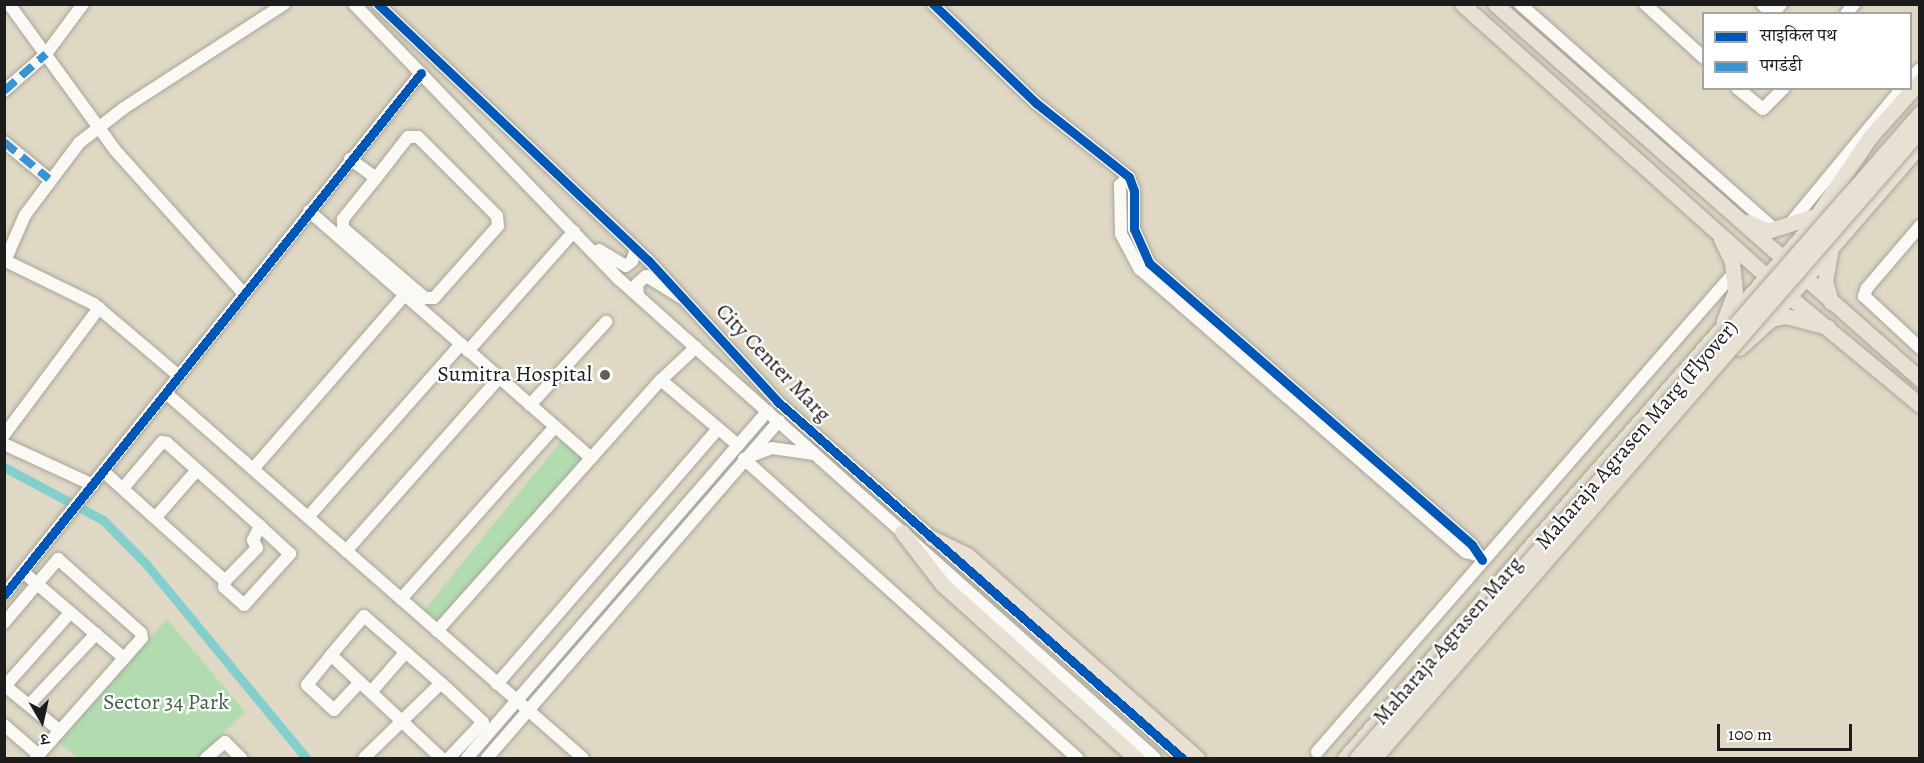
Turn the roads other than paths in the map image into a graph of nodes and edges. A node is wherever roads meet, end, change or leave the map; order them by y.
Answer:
1 (9, 4) edge
2 (83, 4) edge
3 (284, 4) edge
4 (354, 4) edge
5 (378, 4) edge
6 (933, 4) edge
7 (1462, 4) edge
8 (1495, 4) edge
9 (1520, 4) edge
10 (1645, 4) edge
11 (46, 54) junction
12 (1702, 56) edge
13 (421, 73) junction
14 (1739, 90) edge
15 (1782, 90) edge
16 (1900, 90) edge
17 (1912, 90) edge
18 (4, 91) edge
19 (1920, 91) edge
20 (1920, 113) edge
21 (98, 127) junction
22 (1920, 130) edge
23 (4, 142) edge
24 (1920, 145) edge
25 (351, 159) junction
26 (1920, 160) edge
27 (376, 178) junction
28 (50, 179) junction
29 (309, 211) junction
30 (1732, 214) junction
31 (1814, 217) junction
32 (1920, 226) edge
33 (1781, 229) junction
34 (573, 231) junction
35 (1718, 232) junction
36 (1835, 241) junction
37 (585, 244) junction
38 (636, 249) junction
39 (1778, 256) junction
40 (5, 261) edge
41 (1763, 272) junction
42 (1733, 274) junction
43 (1805, 280) junction
44 (244, 294) junction
45 (405, 295) junction
46 (638, 296) junction
47 (1788, 296) junction
48 (685, 299) junction
49 (1831, 302) junction
50 (99, 308) junction
51 (606, 322) dead end
52 (1764, 325) junction
53 (1828, 327) junction
54 (1720, 329) junction
55 (464, 347) junction
56 (696, 347) junction
57 (1920, 348) edge
58 (179, 376) junction
59 (499, 378) junction
60 (1920, 379) edge
61 (661, 380) junction
62 (166, 393) junction
63 (530, 405) junction
64 (1920, 405) edge
65 (768, 411) junction
66 (778, 421) junction
67 (555, 427) junction
68 (718, 429) junction
69 (4, 435) edge
70 (4, 444) edge
71 (738, 445) junction
72 (817, 455) junction
73 (591, 458) junction
74 (744, 459) junction
75 (253, 469) junction
76 (197, 470) junction
77 (104, 472) junction
78 (124, 487) junction
79 (91, 489) junction
80 (156, 517) junction
81 (308, 517) junction
82 (260, 526) junction
83 (902, 532) junction
84 (932, 538) junction
85 (346, 551) junction
86 (1479, 557) junction
87 (23, 572) junction
88 (225, 582) junction
89 (37, 585) junction
90 (4, 595) edge
91 (400, 599) junction
92 (70, 613) junction
93 (4, 623) edge
94 (1462, 625) junction
95 (437, 632) junction
96 (96, 634) junction
97 (1485, 641) junction
98 (405, 653) junction
99 (331, 655) junction
100 (124, 658) junction
101 (360, 682) junction
102 (441, 683) junction
103 (497, 684) junction
104 (5, 685) edge
105 (371, 692) junction
106 (517, 702) junction
107 (29, 705) junction
108 (529, 711) junction
109 (403, 722) junction
110 (4, 725) edge
111 (485, 729) junction
112 (60, 731) junction
113 (1317, 752) dead end
114 (37, 757) edge
115 (206, 759) edge
116 (241, 759) edge
117 (364, 759) edge
118 (441, 759) edge
119 (448, 759) edge
120 (467, 759) edge
121 (487, 759) edge
122 (583, 759) edge
123 (1077, 759) edge
124 (1136, 759) edge
125 (1155, 759) edge
126 (1182, 759) edge
127 (1197, 759) edge
128 (1345, 759) edge
129 (1357, 759) edge
130 (1374, 759) edge
131 (1383, 759) edge

1 - 11 street
2 - 11 street
3 - 21 street
4 - 13 street, City Center Marg
5 - 38 street, City Center Marg
6 - 86 street
7 - 35 main road
8 - 30 main road
9 - 33 street
10 - 12 street
11 - 18 street
11 - 21 street
13 - 25 street
13 - 34 street, City Center Marg
14 - 15 street
16 - 33 street
17 - 31 main road
19 - 31 main road
20 - 129 main road, Maharaja Agrasen Marg (Flyover), bridge
21 - 28 street
21 - 44 street
22 - 130 main road, Maharaja Agrasen Marg (Flyover), bridge
23 - 28 street
24 - 36 main road
25 - 27 street
25 - 29 street
26 - 36 main road
27 - 27 street
28 - 40 street
29 - 44 street
29 - 45 street
30 - 33 main road
30 - 39 main road
31 - 33 main road
31 - 39 main road
32 - 57 street
34 - 37 street, City Center Marg
34 - 55 street
35 - 41 main road
35 - 42 main road
36 - 43 main road
36 - 49 main road
37 - 38 street
37 - 46 street, City Center Marg
38 - 48 street, City Center Marg
39 - 41 main road, Maharaja Agrasen Marg
39 - 43 main road
40 - 50 street
41 - 47 main road
41 - 54 main road, Maharaja Agrasen Marg
42 - 54 main road
42 - 86 street
43 - 47 main road
43 - 49 main road
44 - 58 street
45 - 55 street
45 - 75 street
46 - 48 street
46 - 56 street, City Center Marg
47 - 52 main road
47 - 53 main road
48 - 84 street, City Center Marg
49 - 60 main road
50 - 58 street
50 - 69 street
51 - 63 street
52 - 53 main road
52 - 97 main road, Maharaja Agrasen Marg
53 - 64 main road
54 - 94 main road, Maharaja Agrasen Marg
55 - 59 street
55 - 81 street
56 - 61 street
56 - 65 street, City Center Marg
58 - 62 street
59 - 63 street
59 - 85 street
61 - 68 street
61 - 73 street
62 - 75 street
62 - 77 street
63 - 67 street
65 - 66 street, City Center Marg
65 - 71 street
66 - 72 street, City Center Marg
66 - 74 street
67 - 73 street
67 - 91 street
68 - 71 street
68 - 103 street
70 - 79 street
71 - 106 street
72 - 74 street
72 - 83 street, City Center Marg
73 - 95 street
74 - 108 street
74 - 123 street
75 - 81 street
76 - 78 street
76 - 80 street
76 - 82 street
77 - 78 street
77 - 79 street
78 - 80 street
79 - 87 street
80 - 88 street
81 - 85 street
82 - 88 street
82 - 88 street
83 - 124 main road
83 - 125 street, City Center Marg
84 - 126 street, City Center Marg
84 - 127 main road
85 - 91 street
86 - 113 street
87 - 89 street
87 - 90 street
89 - 92 street
89 - 93 street
89 - 100 street
91 - 95 street
92 - 96 street
92 - 104 street
94 - 97 main road
94 - 128 main road, Maharaja Agrasen Marg
95 - 103 street
96 - 100 street
96 - 107 street
97 - 131 main road, Maharaja Agrasen Marg
98 - 99 street
98 - 102 street
98 - 105 street
99 - 101 street
99 - 101 street
100 - 112 street
101 - 105 street
102 - 109 street
102 - 111 street
103 - 106 street
104 - 107 street
105 - 109 street
106 - 108 street
106 - 111 street
107 - 112 street
108 - 121 street
108 - 122 street
109 - 117 street
109 - 118 street
110 - 114 street
111 - 119 street
111 - 120 street
112 - 114 street
115 - 116 street

